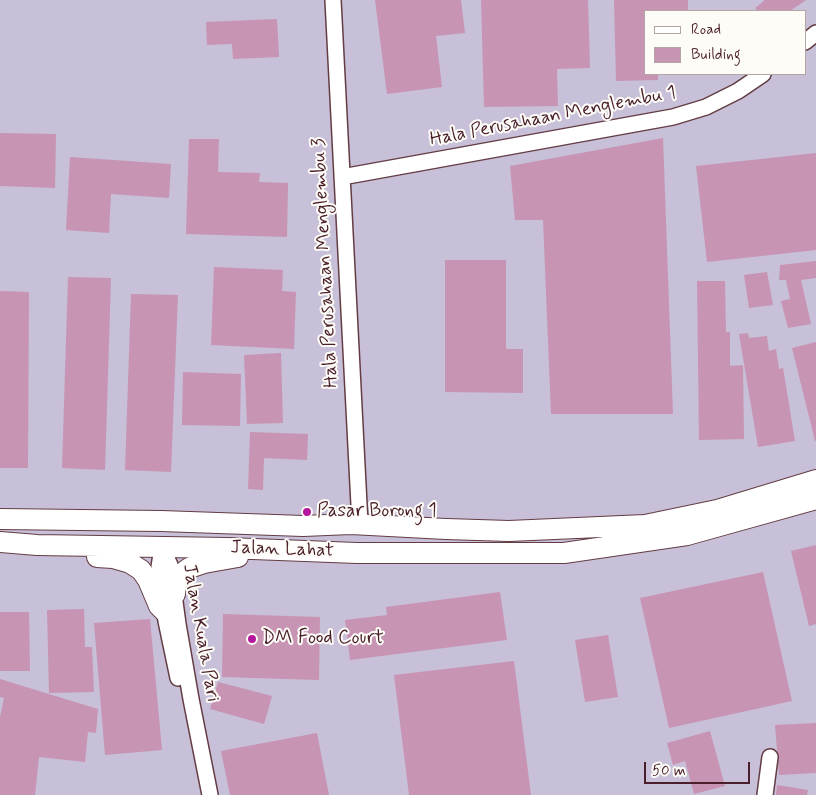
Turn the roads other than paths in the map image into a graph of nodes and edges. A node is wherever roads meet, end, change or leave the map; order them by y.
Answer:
1 (333, 0) edge
2 (816, 33) edge
3 (806, 41) edge
4 (762, 75) edge
5 (342, 177) junction
6 (816, 480) edge
7 (816, 499) edge
8 (0, 519) edge
9 (360, 524) junction
10 (0, 527) edge
11 (0, 542) edge
12 (0, 546) edge
13 (162, 548) junction
14 (261, 549) junction
15 (175, 594) junction
16 (165, 612) junction
17 (770, 757) dead end
18 (200, 795) edge
19 (210, 795) edge
20 (764, 795) edge

1 - 5 street, Hala Perusahaan Menglembu 3
2 - 3 street
4 - 5 street, Hala Perusahaan Menglembu 1
5 - 9 street, Hala Perusahaan Menglembu 3
6 - 9 main road
7 - 14 main road, Jalan Lahat
8 - 9 main road
9 - 13 main road
10 - 13 main road
11 - 13 main road, Jalan Lahat
12 - 16 main road
13 - 14 main road, Jalan Lahat
13 - 15 street, Jalan Kuala Pari
13 - 16 street, Jalan Kuala Pari
14 - 15 main road
15 - 19 street, Jalan Kuala Pari
16 - 18 street, Jalan Kuala Pari
17 - 20 street

